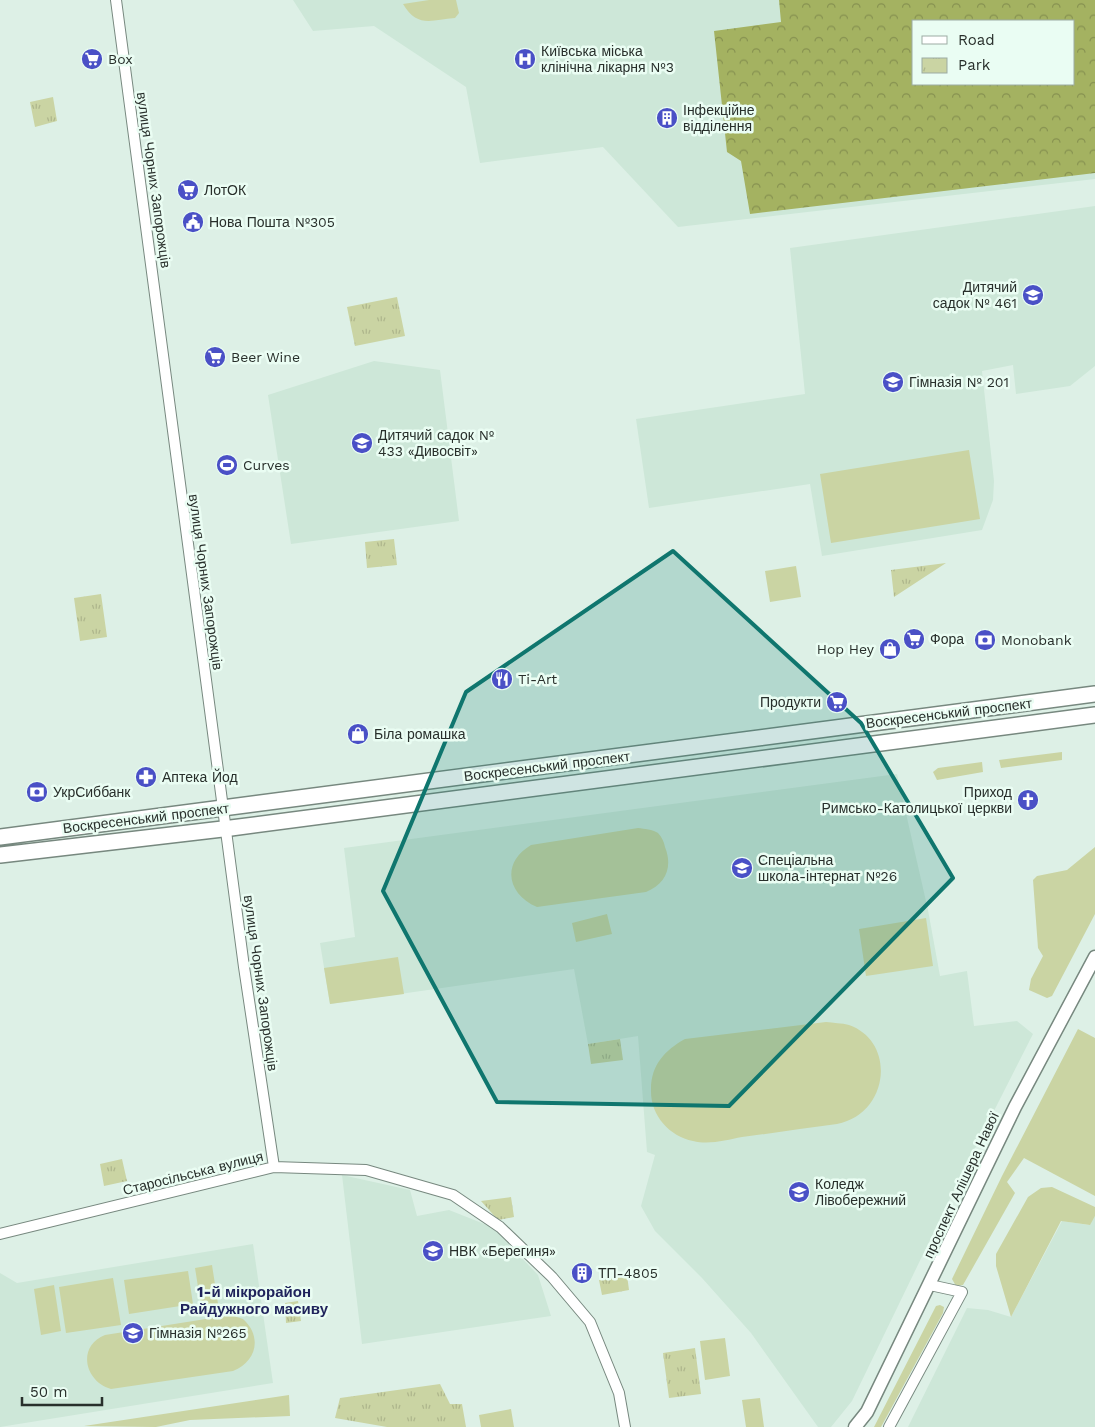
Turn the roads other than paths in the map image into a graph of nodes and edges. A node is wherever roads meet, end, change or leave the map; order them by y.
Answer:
1 (116, 0) edge
2 (1095, 694) edge
3 (1095, 715) edge
4 (222, 808) junction
5 (226, 828) junction
6 (0, 837) edge
7 (0, 855) edge
8 (1095, 956) edge
9 (274, 1167) junction
10 (0, 1234) edge
11 (930, 1285) junction
12 (625, 1427) edge
13 (855, 1427) edge
14 (889, 1427) edge

1 - 4 street, вулиця Чорних Запорожців
2 - 4 main road, Воскресенський проспект
3 - 5 main road, Воскресенський проспект
4 - 5 street, вулиця Чорних Запорожців
4 - 6 main road, Воскресенський проспект
5 - 7 main road, Воскресенський проспект
5 - 9 street, вулиця Чорних Запорожців
8 - 11 street, проспект Алішера Навої
9 - 10 street, Старосільська вулиця
9 - 12 street, Старосільська вулиця
11 - 13 street, проспект Алішера Навої
11 - 14 street

